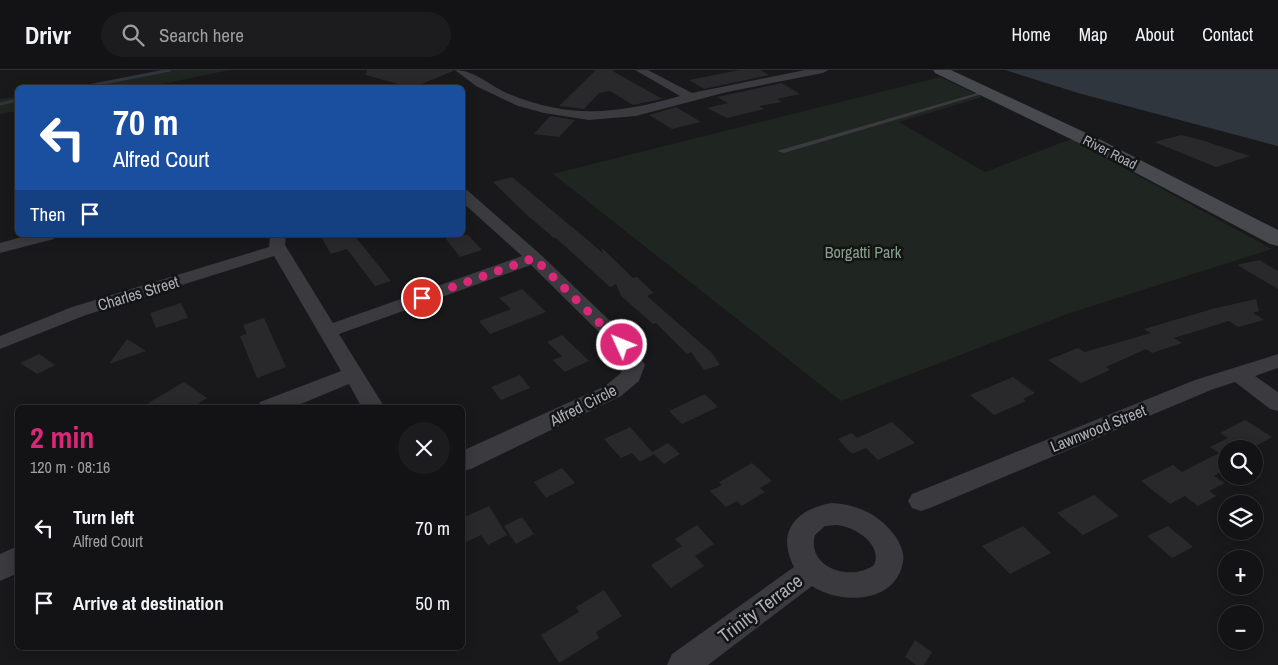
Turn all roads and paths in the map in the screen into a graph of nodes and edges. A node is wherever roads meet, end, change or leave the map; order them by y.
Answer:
1 (460, 70) edge
2 (640, 70) edge
3 (822, 70) edge
4 (940, 70) edge
5 (802, 72) edge
6 (986, 92) junction
7 (690, 97) junction
8 (781, 151) dead end
9 (465, 196) edge
10 (41, 237) edge
11 (1278, 239) edge
12 (279, 242) edge
13 (0, 248) edge
14 (534, 258) junction
15 (328, 331) junction
16 (0, 343) edge
17 (1278, 361) edge
18 (1237, 373) junction
19 (354, 374) junction
20 (1278, 403) edge
21 (276, 405) edge
22 (372, 405) edge
23 (465, 461) edge
24 (921, 501) dead end
25 (15, 560) edge
26 (0, 569) edge
27 (812, 570) dead end
28 (684, 665) edge

1 - 7 street
2 - 7 street
3 - 5 street
4 - 6 street, River Road
5 - 7 street
6 - 8 lane
6 - 11 street, River Road
9 - 14 street, Alfred Circle
10 - 13 street
12 - 15 street
12 - 16 street, Charles Street
14 - 15 street
14 - 23 street, Alfred Circle
15 - 19 street
17 - 18 street, Lawnwood Street
18 - 20 street
18 - 24 street, Lawnwood Street
19 - 21 street
19 - 22 street
25 - 26 street
27 - 28 street, Trinity Terrace

